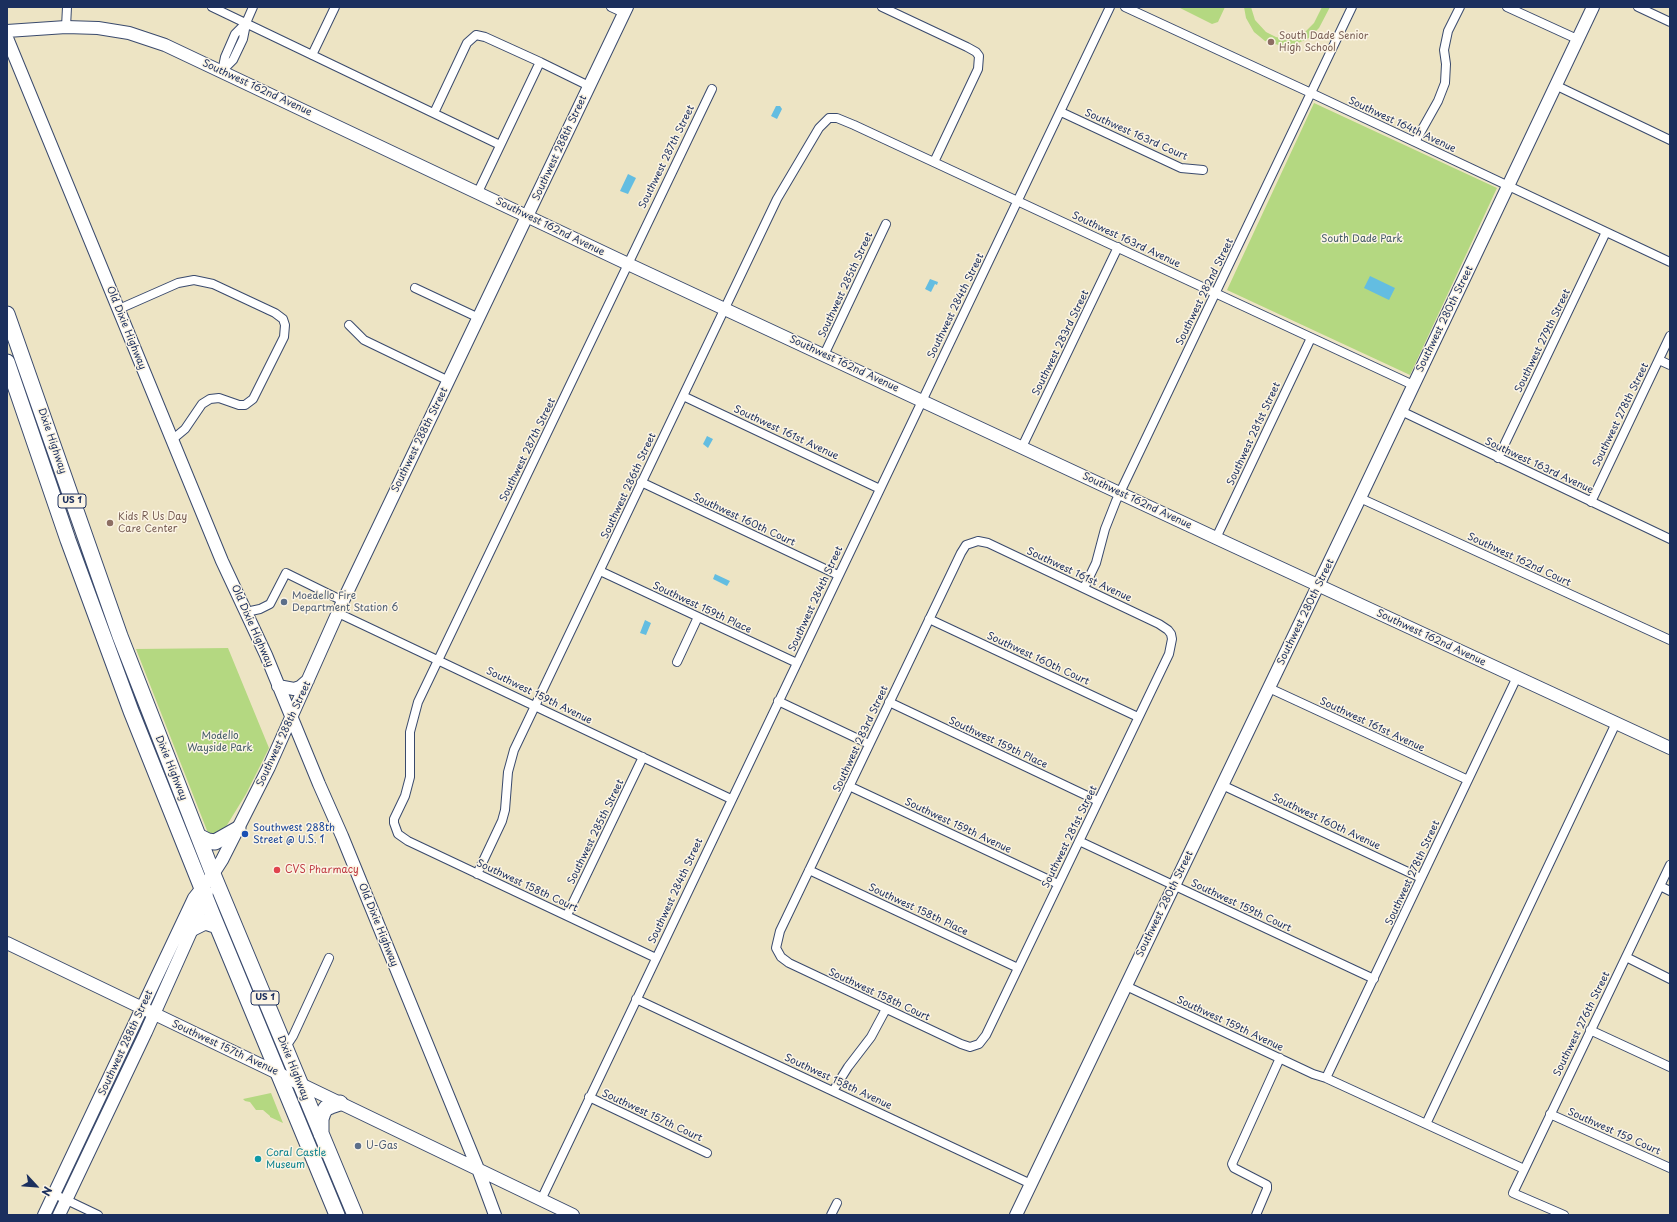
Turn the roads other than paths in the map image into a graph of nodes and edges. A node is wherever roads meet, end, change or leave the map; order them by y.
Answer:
1 (67, 7) edge
2 (212, 7) edge
3 (253, 7) edge
4 (335, 7) edge
5 (611, 7) edge
6 (882, 7) edge
7 (1110, 7) edge
8 (1125, 7) edge
9 (1352, 7) edge
10 (1460, 7) edge
11 (1507, 7) edge
12 (1593, 7) edge
13 (1638, 7) edge
14 (626, 10) edge
15 (1670, 22) edge
16 (246, 23) junction
17 (66, 27) junction
18 (7, 31) edge
19 (7, 38) edge
20 (1577, 39) junction
21 (312, 55) junction
22 (540, 62) junction
23 (222, 72) junction
24 (1555, 85) junction
25 (589, 86) junction
26 (712, 89) dead end
27 (1311, 93) junction
28 (1061, 112) junction
29 (434, 113) junction
30 (829, 118) joint
31 (1670, 140) edge
32 (1415, 142) junction
33 (500, 145) junction
34 (934, 162) junction
35 (1203, 170) dead end
36 (1508, 187) junction
37 (478, 192) junction
38 (1018, 201) junction
39 (527, 216) junction
40 (886, 224) dead end
41 (1606, 232) junction
42 (1118, 247) junction
43 (1670, 262) edge
44 (628, 264) junction
45 (415, 288) dead end
46 (1215, 293) junction
47 (724, 308) junction
48 (119, 309) junction
49 (7, 314) edge
50 (479, 318) junction
51 (349, 325) dead end
52 (1670, 336) edge
53 (1311, 338) junction
54 (824, 355) junction
55 (1659, 360) junction
56 (7, 362) edge
57 (1670, 365) edge
58 (449, 381) junction
59 (1413, 385) junction
60 (683, 396) junction
61 (922, 401) junction
62 (1401, 411) junction
63 (27, 420) junction
64 (173, 439) junction
65 (1022, 447) junction
66 (1498, 458) junction
67 (641, 482) junction
68 (880, 489) junction
69 (1120, 493) junction
70 (1360, 498) junction
71 (1591, 502) junction
72 (74, 507) junction
73 (65, 528) junction
74 (1216, 538) junction
75 (1670, 539) edge
76 (974, 541) joint
77 (600, 571) junction
78 (838, 575) junction
79 (1318, 585) junction
80 (1084, 588) junction
81 (343, 601) junction
82 (246, 612) junction
83 (338, 613) junction
84 (112, 615) junction
85 (698, 617) junction
86 (929, 619) junction
87 (1171, 634) joint
88 (1670, 640) edge
89 (438, 659) junction
90 (677, 662) dead end
91 (797, 663) junction
92 (1517, 677) junction
93 (310, 678) junction
94 (278, 686) junction
95 (1269, 688) junction
96 (124, 691) junction
97 (778, 701) junction
98 (889, 702) junction
99 (535, 706) junction
100 (1138, 717) junction
101 (292, 719) junction
102 (1616, 723) junction
103 (869, 744) junction
104 (1670, 748) edge
105 (643, 757) junction
106 (170, 765) junction
107 (1468, 780) junction
108 (1222, 785) junction
109 (849, 786) junction
110 (731, 799) junction
111 (1098, 801) junction
112 (394, 828) joint
113 (238, 829) junction
114 (198, 836) junction
115 (1079, 841) junction
116 (1670, 865) edge
117 (809, 870) junction
118 (213, 874) junction
119 (477, 874) junction
120 (1421, 878) junction
121 (1058, 884) junction
122 (1174, 886) junction
123 (1660, 886) junction
124 (1670, 891) edge
125 (204, 893) junction
126 (567, 915) junction
127 (217, 926) junction
128 (193, 928) junction
129 (7, 944) edge
130 (777, 953) joint
131 (1626, 957) junction
132 (329, 958) dead end
133 (656, 958) junction
134 (1018, 968) junction
135 (1374, 979) junction
136 (1670, 979) edge
137 (1126, 986) junction
138 (636, 999) junction
139 (142, 1009) junction
140 (886, 1009) junction
141 (153, 1014) junction
142 (1590, 1030) junction
143 (977, 1046) joint
144 (285, 1048) junction
145 (1280, 1058) junction
146 (1670, 1066) edge
147 (278, 1074) junction
148 (1326, 1078) junction
149 (299, 1084) junction
150 (833, 1091) junction
151 (589, 1097) junction
152 (340, 1103) junction
153 (1550, 1114) junction
154 (1426, 1124) junction
155 (321, 1135) junction
156 (707, 1153) dead end
157 (1670, 1168) edge
158 (478, 1169) junction
159 (1524, 1169) junction
160 (1031, 1184) junction
161 (54, 1194) junction
162 (66, 1200) junction
163 (541, 1200) junction
164 (837, 1203) dead end
165 (44, 1215) edge
166 (59, 1215) edge
167 (98, 1215) edge
168 (337, 1215) edge
169 (355, 1215) edge
170 (495, 1215) edge
171 (573, 1215) edge
172 (831, 1215) edge
173 (1016, 1215) edge
174 (1256, 1215) edge
175 (1564, 1215) edge

1 - 17 street
2 - 16 street
3 - 16 street
4 - 21 street
5 - 14 street
6 - 34 street
7 - 28 street, Southwest 284th Street
8 - 27 street, Southwest 164th Avenue
9 - 27 street, Southwest 282nd Street
10 - 32 street
11 - 20 street
12 - 20 street, Southwest 280th Street
13 - 15 street
14 - 25 street, Southwest 288th Street
16 - 21 street
16 - 23 street
17 - 18 street, Southwest 162nd Avenue
17 - 23 street, Southwest 162nd Avenue
19 - 48 street, Old Dixie Highway
20 - 24 street, Southwest 280th Street
21 - 29 street
22 - 25 street
22 - 29 street
22 - 33 street
23 - 37 street, Southwest 162nd Avenue
24 - 31 street
24 - 36 street, Southwest 280th Street
25 - 39 street, Southwest 288th Street
26 - 44 street, Southwest 287th Street
27 - 32 street, Southwest 164th Avenue
27 - 46 street, Southwest 282nd Street
28 - 35 street, Southwest 163rd Court
28 - 38 street, Southwest 284th Street
29 - 33 street
30 - 34 street, Southwest 163rd Avenue
30 - 47 street, Southwest 286th Street
32 - 36 street, Southwest 164th Avenue
33 - 37 street
34 - 38 street, Southwest 163rd Avenue
36 - 41 street, Southwest 164th Avenue
36 - 59 street, Southwest 280th Street
37 - 39 street, Southwest 162nd Avenue
38 - 42 street, Southwest 163rd Avenue
38 - 61 street, Southwest 284th Street
39 - 44 street, Southwest 162nd Avenue
39 - 50 street, Southwest 288th Street
40 - 54 street, Southwest 285th Street
41 - 43 street, Southwest 164th Avenue
41 - 66 street, Southwest 279th Street
42 - 46 street, Southwest 163rd Avenue
42 - 65 street, Southwest 283rd Street
44 - 47 street, Southwest 162nd Avenue
44 - 89 street, Southwest 287th Street
45 - 50 street
46 - 53 street, Southwest 163rd Avenue
46 - 69 street, Southwest 282nd Street
47 - 54 street, Southwest 162nd Avenue
47 - 60 street, Southwest 286th Street
48 - 64 street, Old Dixie Highway
48 - 64 street
49 - 72 highway, Dixie Highway / US 1
50 - 58 street, Southwest 288th Street
51 - 58 street
52 - 55 street, Southwest 278th Street
53 - 59 street, Southwest 163rd Avenue
53 - 74 street, Southwest 281st Street
54 - 61 street, Southwest 162nd Avenue
55 - 57 street
55 - 71 street, Southwest 278th Street
56 - 63 highway, Dixie Highway / US 1
58 - 81 street, Southwest 288th Street
59 - 62 street, Southwest 280th Street
60 - 67 street, Southwest 286th Street
60 - 68 street, Southwest 161st Avenue
61 - 65 street, Southwest 162nd Avenue
61 - 68 street, Southwest 284th Street
62 - 66 street, Southwest 163rd Avenue
62 - 70 street, Southwest 280th Street
63 - 72 highway
63 - 73 highway, Dixie Highway / US 1
64 - 82 street, Old Dixie Highway
65 - 69 street, Southwest 162nd Avenue
66 - 71 street, Southwest 163rd Avenue
67 - 77 street, Southwest 286th Street
67 - 78 street, Southwest 160th Court
68 - 78 street, Southwest 284th Street
69 - 74 street, Southwest 162nd Avenue
69 - 80 street, Southwest 282nd Street
70 - 79 street, Southwest 280th Street
70 - 88 street, Southwest 162nd Court
71 - 75 street, Southwest 163rd Avenue
72 - 84 highway, Dixie Highway / US 1
73 - 84 highway
73 - 96 highway, Dixie Highway / US 1
74 - 79 street, Southwest 162nd Avenue
76 - 80 street, Southwest 161st Avenue
76 - 86 street, Southwest 283rd Street
77 - 85 street, Southwest 159th Place
77 - 99 street, Southwest 286th Street
78 - 91 street, Southwest 284th Street
79 - 92 street, Southwest 162nd Avenue
79 - 95 street, Southwest 280th Street
80 - 87 street, Southwest 161st Avenue
81 - 82 street
81 - 83 street, Southwest 288th Street
82 - 94 street, Old Dixie Highway
83 - 89 street, Southwest 159th Avenue
83 - 93 street, Southwest 288th Street
84 - 106 highway, Dixie Highway / US 1
85 - 90 street
85 - 91 street, Southwest 159th Place
86 - 98 street, Southwest 283rd Street
86 - 100 street, Southwest 160th Court
87 - 100 street, Southwest 281st Street
89 - 99 street, Southwest 159th Avenue
89 - 112 street, Southwest 287th Street
91 - 97 street, Southwest 284th Street
92 - 102 street, Southwest 162nd Avenue
92 - 107 street, Southwest 278th Street
93 - 94 street
93 - 101 street, Southwest 288th Street
94 - 101 street, Old Dixie Highway
95 - 107 street, Southwest 161st Avenue
95 - 108 street, Southwest 280th Street
96 - 106 highway
96 - 125 highway, Dixie Highway / US 1
97 - 103 street
97 - 110 street, Southwest 284th Street
98 - 103 street, Southwest 283rd Street
98 - 111 street, Southwest 159th Place
99 - 105 street, Southwest 159th Avenue
99 - 119 street, Southwest 286th Street
100 - 111 street, Southwest 281st Street
101 - 113 street, Southwest 288th Street
101 - 158 street, Old Dixie Highway
102 - 104 street, Southwest 162nd Avenue
102 - 154 street
103 - 109 street, Southwest 283rd Street
105 - 110 street, Southwest 159th Avenue
105 - 126 street, Southwest 285th Street
106 - 114 highway, Dixie Highway / US 1
107 - 120 street, Southwest 278th Street
108 - 120 street, Southwest 160th Avenue
108 - 122 street, Southwest 280th Street
109 - 117 street, Southwest 283rd Street
109 - 121 street, Southwest 159th Avenue
110 - 133 street, Southwest 284th Street
111 - 115 street, Southwest 281st Street
112 - 119 street, Southwest 158th Court
113 - 114 highway
113 - 118 street, Southwest 288th Street
114 - 118 highway, Dixie Highway / US 1
115 - 121 street, Southwest 281st Street
115 - 122 street, Southwest 159th Court
116 - 123 street, Southwest 276th Street
117 - 130 street, Southwest 283rd Street
117 - 134 street, Southwest 158th Place
118 - 125 street, Southwest 288th Street
118 - 144 highway, Dixie Highway / US 1
119 - 126 street, Southwest 158th Court
120 - 135 street, Southwest 278th Street
121 - 134 street, Southwest 281st Street
122 - 135 street, Southwest 159th Court
122 - 137 street, Southwest 280th Street
123 - 124 street
123 - 131 street, Southwest 276th Street
125 - 127 highway, Dixie Highway / US 1
125 - 128 street, Southwest 288th Street
125 - 139 street, Southwest 288th Street
126 - 133 street, Southwest 158th Court
127 - 128 highway
127 - 147 highway, Dixie Highway / US 1
128 - 141 street, Southwest 288th Street
129 - 139 street, Southwest 157th Avenue
130 - 140 street, Southwest 158th Court
131 - 136 street
131 - 142 street, Southwest 276th Street
132 - 144 street
133 - 138 street, Southwest 284th Street
134 - 143 street, Southwest 281st Street
135 - 148 street, Southwest 278th Street
137 - 145 street, Southwest 159th Avenue
137 - 160 street, Southwest 280th Street
138 - 150 street, Southwest 158th Avenue
138 - 151 street, Southwest 284th Street
139 - 141 street, Southwest 157th Avenue
139 - 161 street, Southwest 288th Street
140 - 143 street, Southwest 158th Court
140 - 150 street
141 - 147 street, Southwest 157th Avenue
141 - 162 street, Southwest 288th Street
142 - 146 street
142 - 153 street, Southwest 276th Street
144 - 149 highway, Dixie Highway / US 1
145 - 148 street, Southwest 159th Avenue
145 - 174 street
147 - 149 street, Southwest 157th Avenue
147 - 168 highway, Dixie Highway / US 1
148 - 154 street, Southwest 159th Avenue
149 - 152 street, Southwest 157th Avenue
149 - 155 highway, Dixie Highway / US 1
150 - 160 street, Southwest 158th Avenue
151 - 156 street, Southwest 157th Court
151 - 163 street, Southwest 284th Street
152 - 155 highway
152 - 158 street, Southwest 157th Avenue
153 - 157 street, Southwest 159 Court
153 - 159 street, Southwest 276th Street
154 - 159 street, Southwest 159th Avenue
155 - 169 highway, Dixie Highway / US 1
158 - 163 street, Southwest 157th Avenue
158 - 170 street, Old Dixie Highway
159 - 175 street, Southwest 276th Street
160 - 173 street, Southwest 280th Street
161 - 162 street
161 - 165 street, Southwest 288th Street
162 - 166 street, Southwest 288th Street
162 - 167 street
163 - 171 street, Southwest 157th Avenue
164 - 172 street

